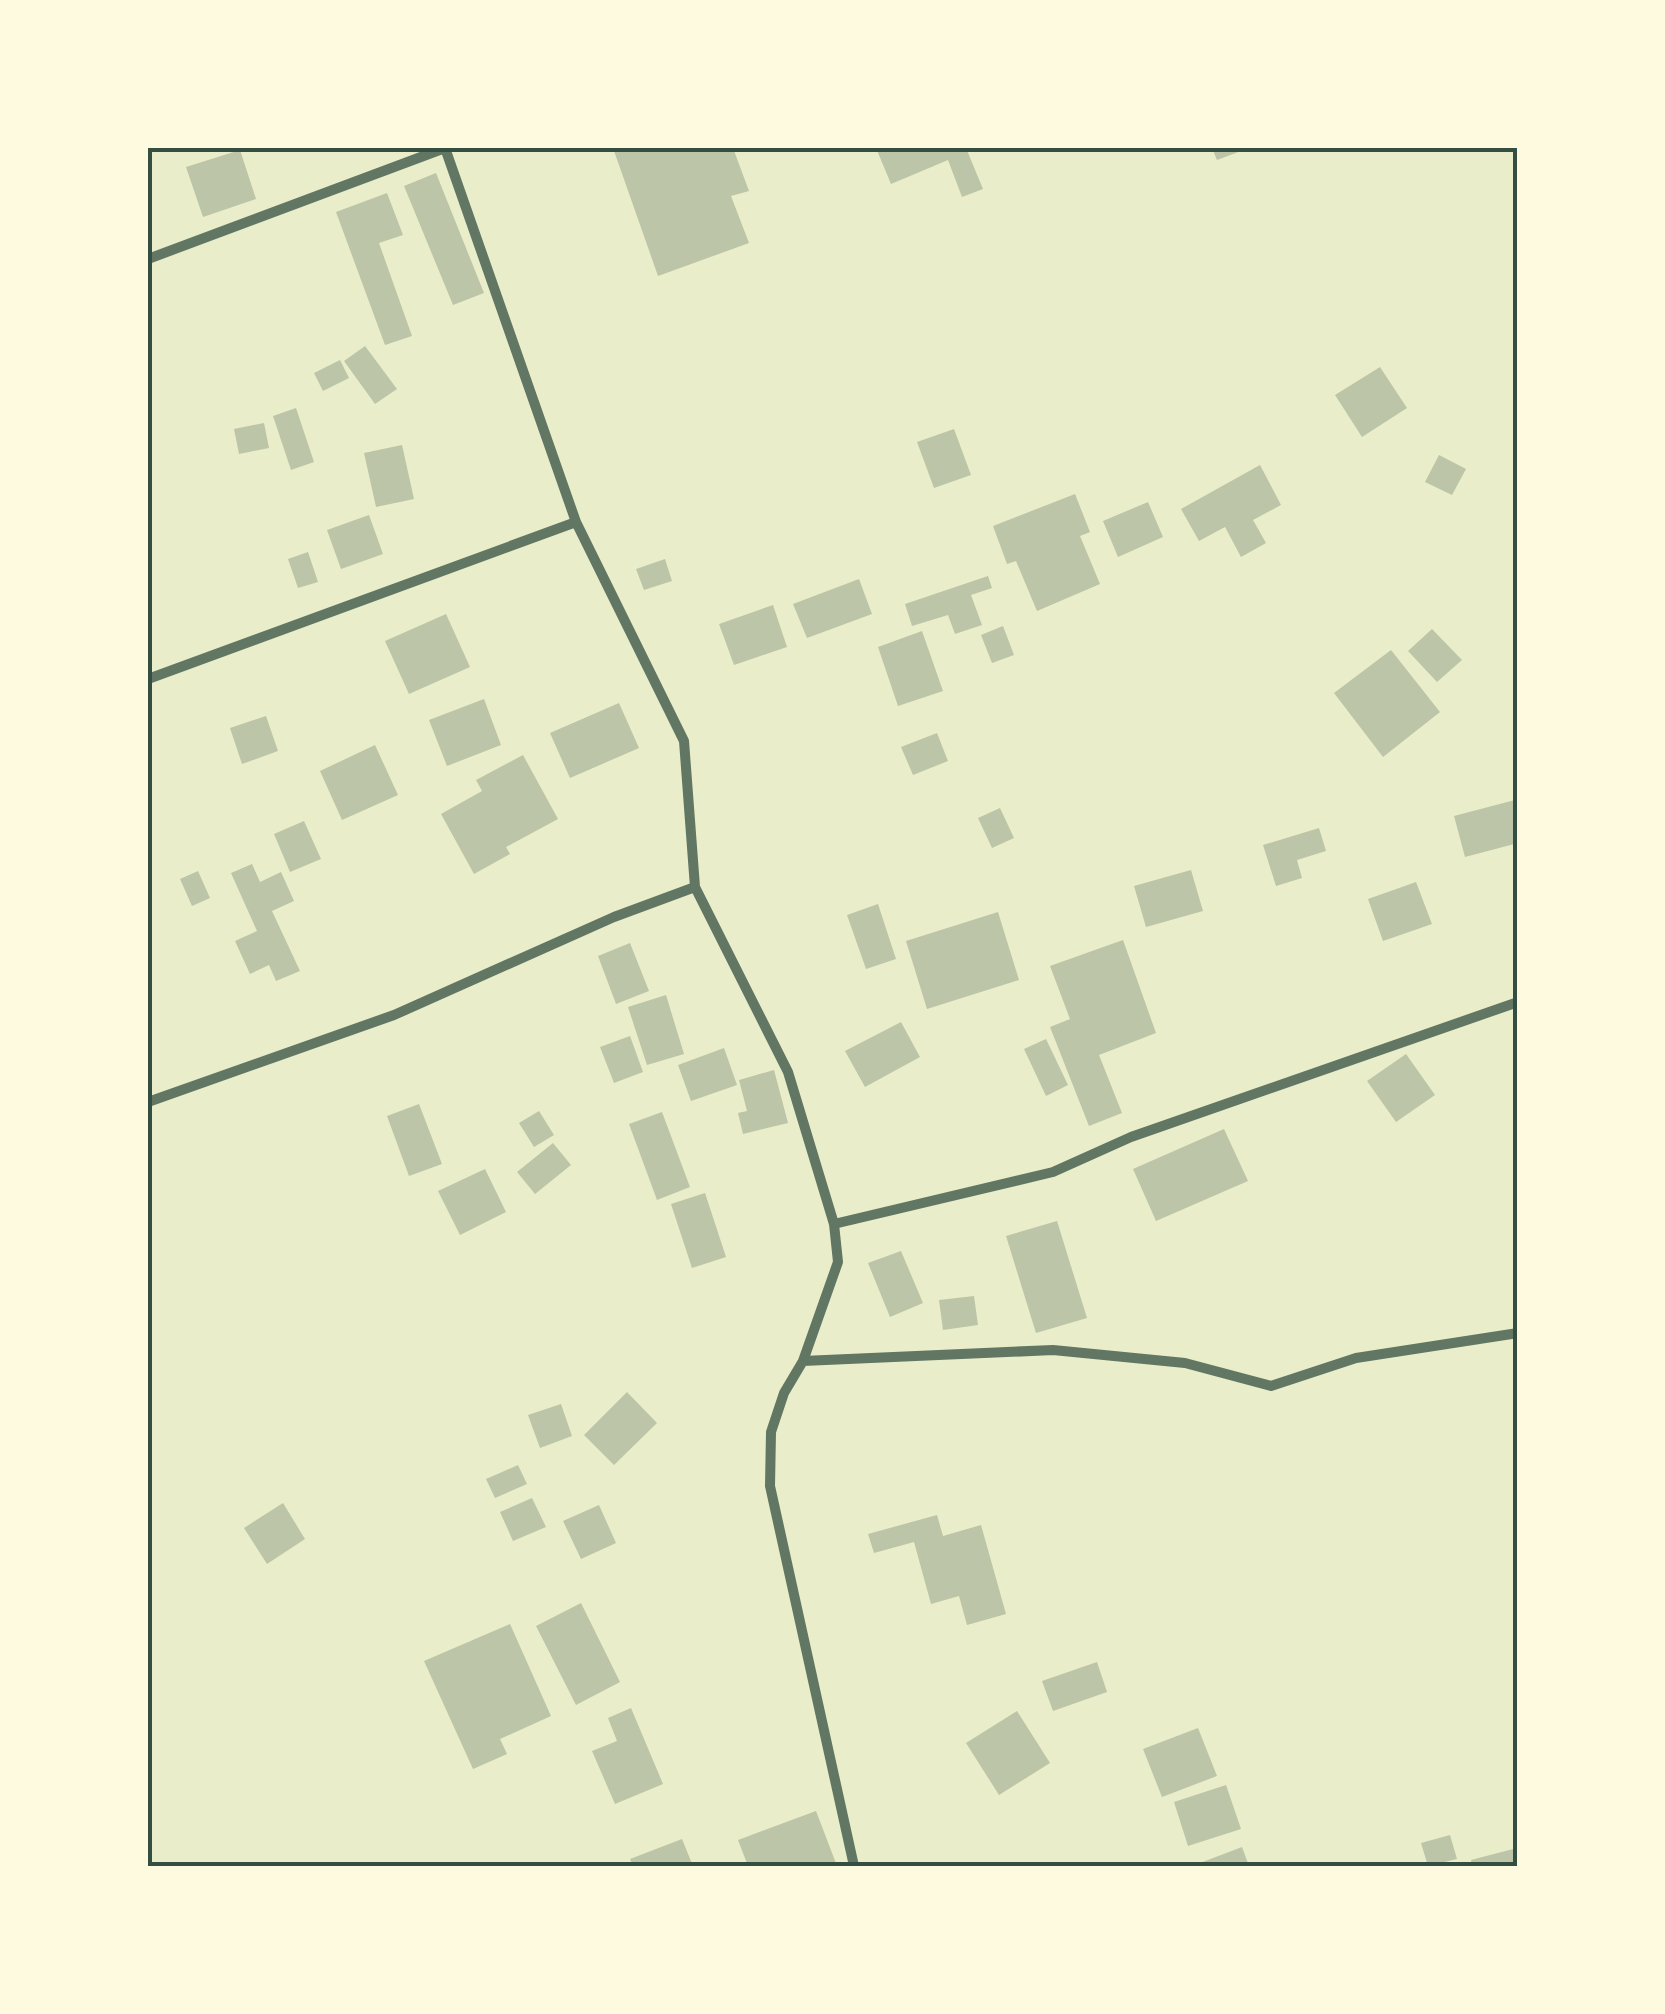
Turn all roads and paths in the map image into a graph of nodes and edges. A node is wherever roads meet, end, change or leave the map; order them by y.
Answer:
1 (445, 148) edge
2 (148, 258) edge
3 (576, 522) junction
4 (148, 680) edge
5 (696, 887) junction
6 (1518, 1002) edge
7 (148, 1102) edge
8 (834, 1224) junction
9 (1518, 1333) edge
10 (803, 1361) junction
11 (854, 1866) edge

1 - 2 street
1 - 3 street
3 - 4 street
3 - 5 street
5 - 7 street
5 - 8 street
6 - 8 street
8 - 10 street
9 - 10 street
10 - 11 street

